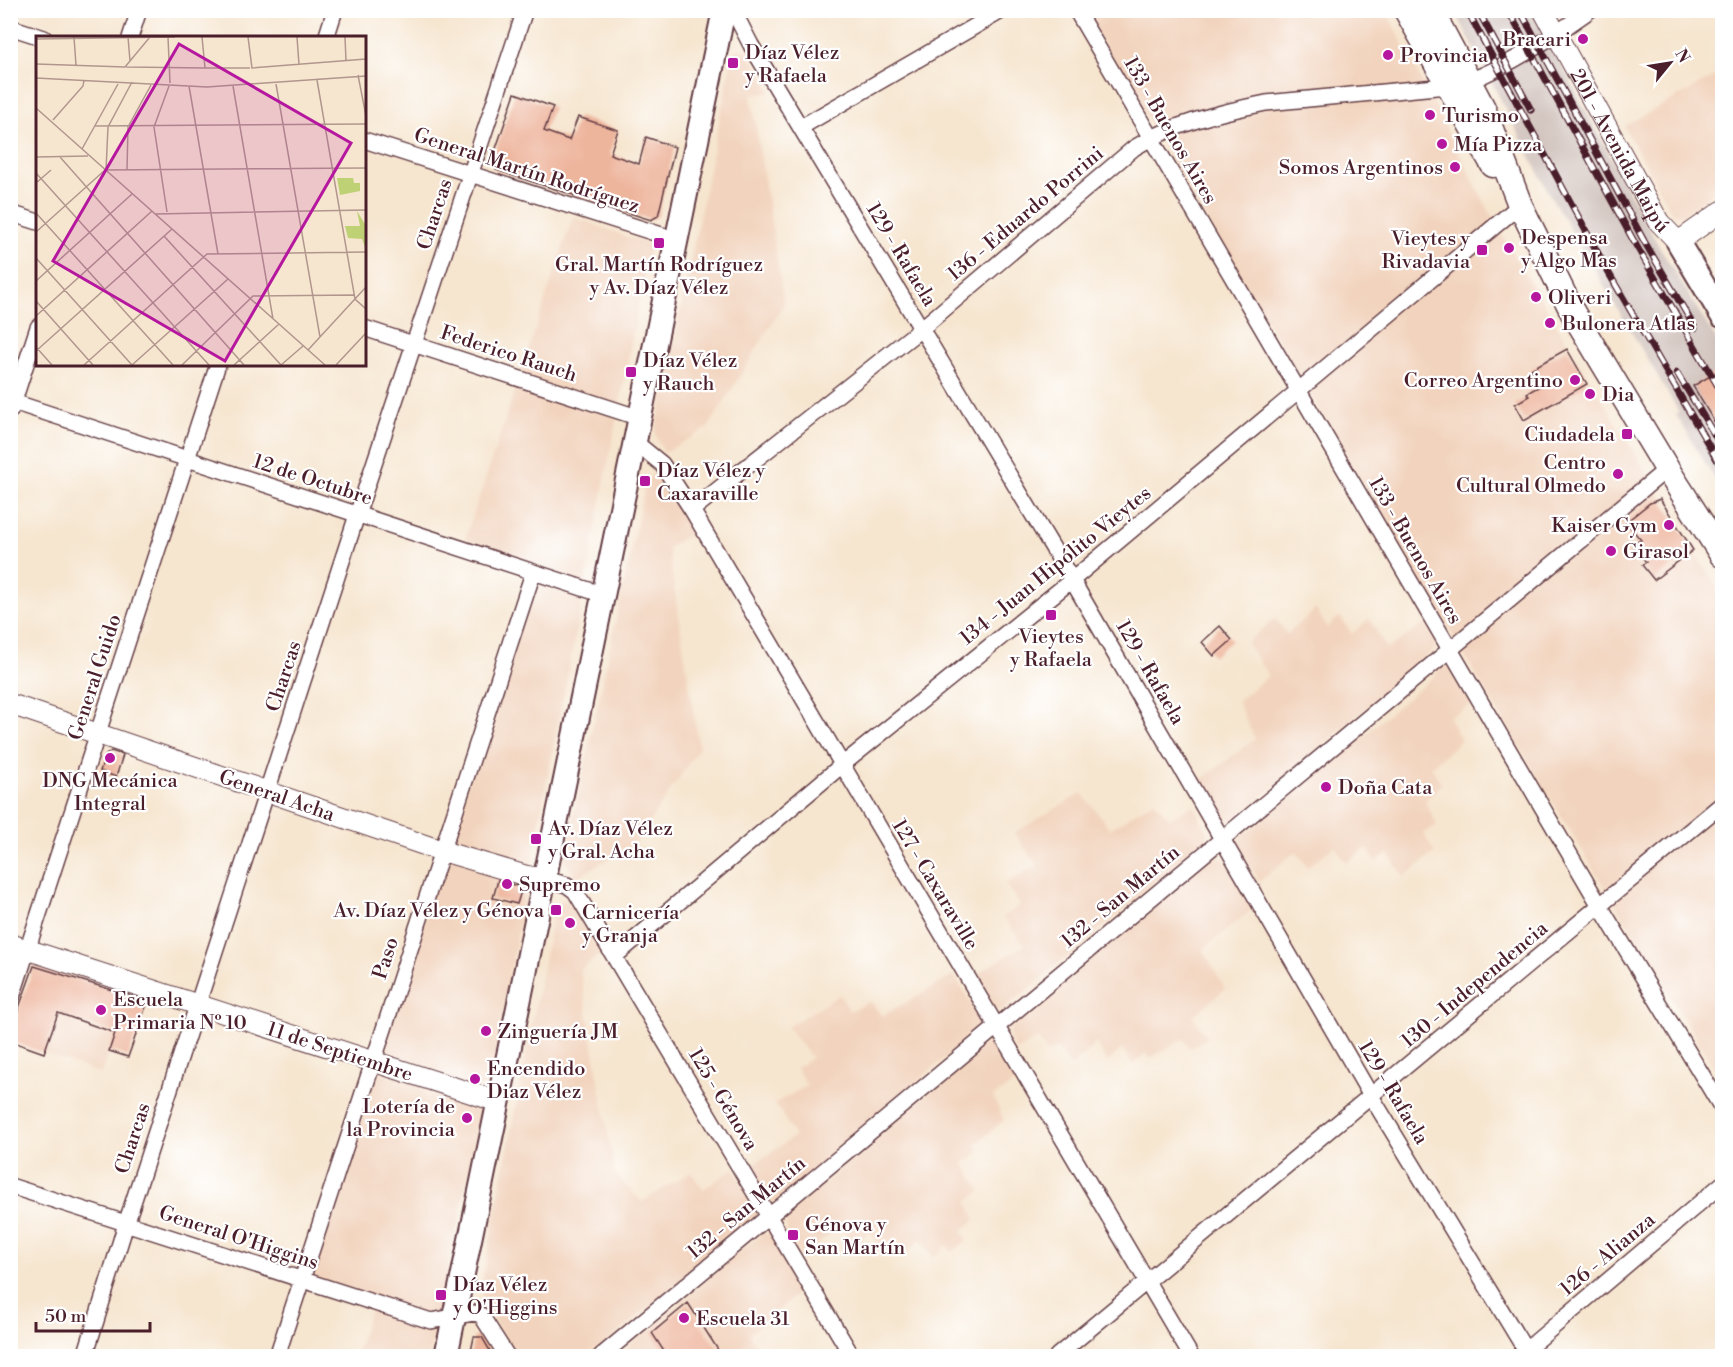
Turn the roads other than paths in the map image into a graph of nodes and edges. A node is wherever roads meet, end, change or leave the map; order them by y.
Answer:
1 (139, 10) edge
2 (335, 10) edge
3 (525, 10) edge
4 (724, 10) edge
5 (733, 10) edge
6 (1003, 10) edge
7 (1076, 10) edge
8 (1406, 10) edge
9 (1431, 10) edge
10 (1543, 10) edge
11 (1590, 10) edge
12 (10, 27) edge
13 (1556, 35) junction
14 (38, 36) edge
15 (131, 36) edge
16 (327, 36) edge
17 (1458, 84) junction
18 (801, 127) junction
19 (1150, 138) junction
20 (366, 141) edge
21 (469, 175) junction
22 (1520, 205) junction
23 (1722, 211) edge
24 (10, 213) edge
25 (36, 221) edge
26 (677, 240) junction
27 (1678, 242) junction
28 (1722, 316) edge
29 (922, 328) junction
30 (366, 329) edge
31 (36, 333) edge
32 (414, 344) junction
33 (217, 366) edge
34 (1300, 390) junction
35 (11, 404) edge
36 (640, 418) junction
37 (635, 442) junction
38 (186, 460) junction
39 (1666, 469) junction
40 (692, 510) junction
41 (357, 515) junction
42 (1722, 555) edge
43 (533, 573) junction
44 (1072, 579) junction
45 (604, 595) junction
46 (1449, 649) junction
47 (10, 704) edge
48 (98, 733) junction
49 (842, 765) junction
50 (268, 792) junction
51 (1722, 804) edge
52 (1223, 838) junction
53 (441, 851) junction
54 (546, 879) junction
55 (1600, 906) junction
56 (19, 947) edge
57 (615, 956) junction
58 (10, 1003) edge
59 (198, 1005) junction
60 (996, 1026) junction
61 (374, 1061) junction
62 (1371, 1096) junction
63 (499, 1102) junction
64 (1722, 1108) edge
65 (1722, 1184) edge
66 (10, 1186) edge
67 (769, 1215) junction
68 (126, 1224) junction
69 (302, 1279) junction
70 (1148, 1281) junction
71 (455, 1317) junction
72 (1524, 1354) edge
73 (85, 1356) edge
74 (278, 1356) edge
75 (446, 1356) edge
76 (507, 1356) edge
77 (601, 1356) edge
78 (852, 1356) edge
79 (1057, 1356) edge
80 (1191, 1356) edge

1 - 15 street
2 - 16 street
3 - 21 street, Charcas
4 - 26 main road
5 - 18 street, 129 - Rafaela
6 - 18 street
7 - 19 street, 133 - Buenos Aires
8 - 17 main road
9 - 17 main road
10 - 13 street, 201 - Avenida Maipú
11 - 13 street, 136 - Eduardo Porrini
12 - 14 street
13 - 17 street, 136 - Eduardo Porrini
13 - 27 street, 201 - Avenida Maipú
17 - 19 street, 136 - Eduardo Porrini
17 - 22 main road
18 - 29 street, 129 - Rafaela
19 - 29 street, 136 - Eduardo Porrini
19 - 34 street, 133 - Buenos Aires
20 - 21 street, General Martín Rodríguez
21 - 26 street, General Martín Rodríguez
21 - 32 street, Charcas
22 - 34 street, 134 - Juan Hipólito Vieytes
22 - 39 main road
23 - 27 street
24 - 25 street
26 - 36 main road
27 - 28 main road, 201 - Avenida Maipú
29 - 40 street, 136 - Eduardo Porrini
29 - 44 street, 129 - Rafaela
30 - 32 street, Federico Rauch
31 - 35 street
32 - 36 street, Federico Rauch
32 - 41 street, Charcas
33 - 38 street, General Guido
34 - 44 street, 134 - Juan Hipólito Vieytes
34 - 46 street, 133 - Buenos Aires
35 - 38 street, 12 de Octubre
36 - 37 main road
37 - 40 street, 127 - Caxaraville
37 - 45 main road
38 - 41 street, 12 de Octubre
38 - 48 street, General Guido
39 - 42 main road
39 - 46 street, 132 - San Martín
40 - 49 street, 127 - Caxaraville
41 - 43 street, 12 de Octubre
41 - 50 street, Charcas
43 - 45 street, 12 de Octubre
43 - 53 street, Paso
44 - 49 street, 134 - Juan Hipólito Vieytes
44 - 52 street, 129 - Rafaela
45 - 54 main road
46 - 52 street, 132 - San Martín
46 - 55 street, 133 - Buenos Aires
47 - 48 street, General Acha
48 - 50 street, General Acha
48 - 56 street, General Guido
49 - 57 street, 134 - Juan Hipólito Vieytes
49 - 60 street, 127 - Caxaraville
50 - 53 street, General Acha
50 - 59 street, Charcas
51 - 55 street, 130 - Independencia
52 - 60 street, 132 - San Martín
52 - 62 street, 129 - Rafaela
53 - 54 street, General Acha
53 - 61 street, Paso
54 - 57 street, 125 - Génova
54 - 63 main road
55 - 62 street, 130 - Independencia
55 - 64 street, 133 - Buenos Aires
56 - 58 street, General Guido
56 - 59 street, 11 de Septiembre
57 - 67 street, 125 - Génova
59 - 61 street, 11 de Septiembre
59 - 68 street, Charcas
60 - 67 street, 132 - San Martín
60 - 70 street, 127 - Caxaraville
61 - 63 street, 11 de Septiembre
61 - 69 street, Paso
62 - 70 street, 130 - Independencia
62 - 72 street, 129 - Rafaela
63 - 71 main road
65 - 72 street, 126 - Alianza
66 - 68 street, General O'Higgins
67 - 77 street, 132 - San Martín
67 - 78 street, 125 - Génova
68 - 69 street, General O'Higgins
68 - 73 street, Charcas
69 - 71 street, General O'Higgins
69 - 74 street, Paso
70 - 79 street, 130 - Independencia
70 - 80 street, 127 - Caxaraville
71 - 75 main road
71 - 76 street, General O'Higgins

